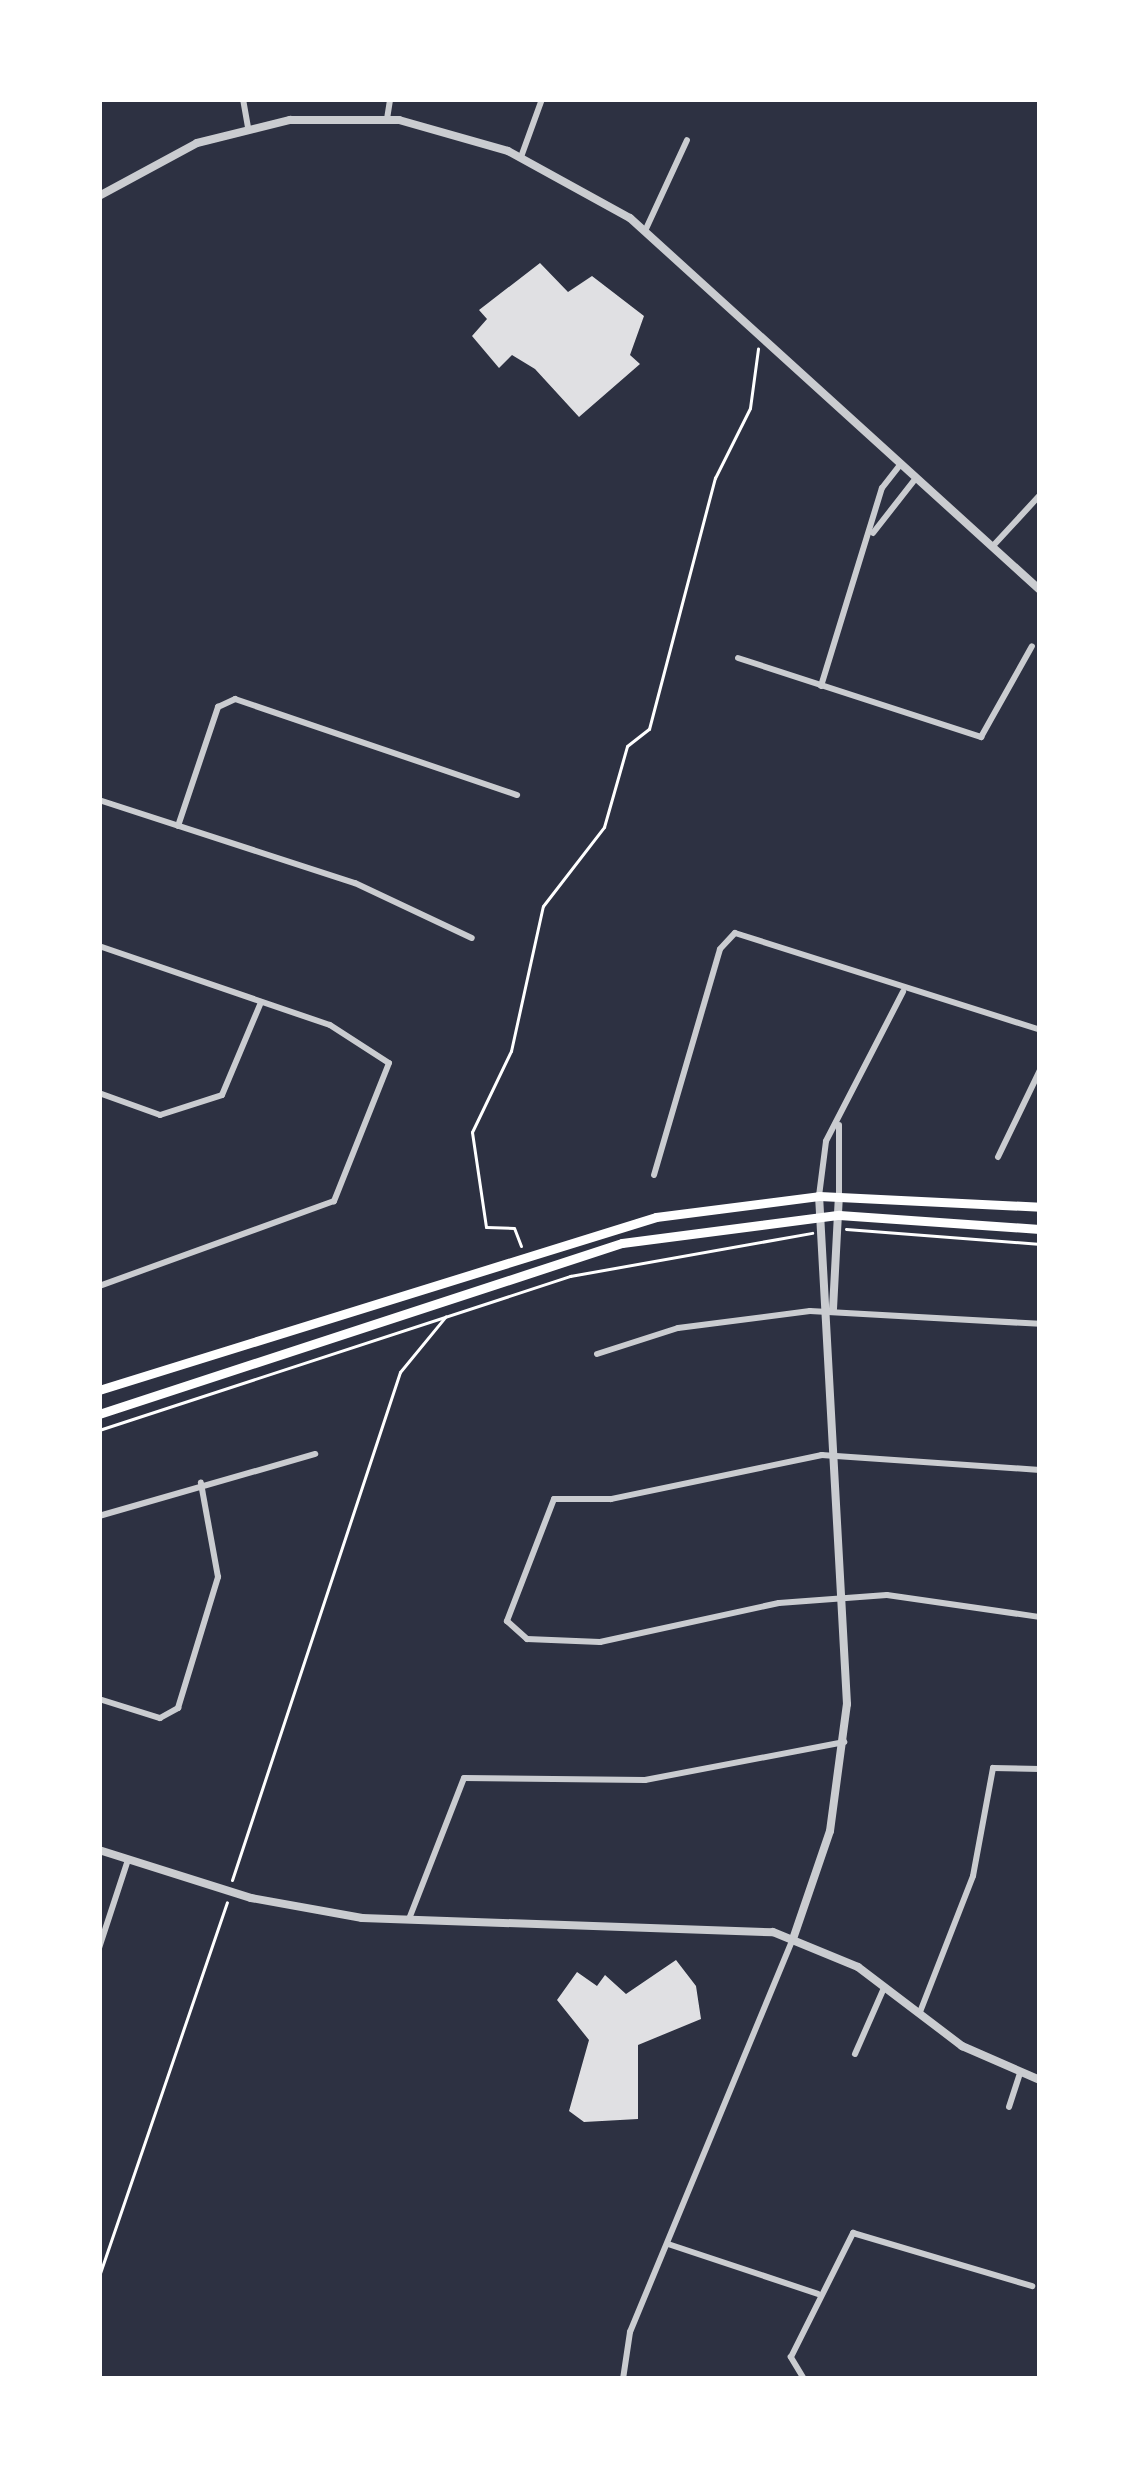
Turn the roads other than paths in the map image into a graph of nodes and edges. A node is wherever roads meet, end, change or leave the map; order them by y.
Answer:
1 (243, 99) edge
2 (390, 99) edge
3 (542, 99) edge
4 (387, 119) junction
5 (248, 127) junction
6 (687, 140) dead end
7 (521, 157) junction
8 (99, 196) edge
9 (645, 231) junction
10 (901, 464) junction
11 (916, 478) junction
12 (1040, 495) edge
13 (870, 536) junction
14 (992, 547) junction
15 (1040, 590) edge
16 (1033, 646) dead end
17 (738, 658) dead end
18 (821, 686) junction
19 (517, 795) dead end
20 (99, 800) edge
21 (99, 815) edge
22 (178, 826) junction
23 (99, 920) edge
24 (472, 938) dead end
25 (99, 946) edge
26 (903, 992) junction
27 (261, 1002) junction
28 (1040, 1030) edge
29 (1040, 1070) edge
30 (99, 1093) edge
31 (838, 1122) junction
32 (998, 1157) dead end
33 (653, 1175) dead end
34 (819, 1196) junction
35 (838, 1196) junction
36 (1040, 1207) edge
37 (839, 1215) junction
38 (820, 1216) junction
39 (1040, 1229) edge
40 (99, 1286) edge
41 (832, 1310) junction
42 (1040, 1324) edge
43 (597, 1354) dead end
44 (99, 1390) edge
45 (99, 1414) edge
46 (315, 1454) dead end
47 (838, 1454) junction
48 (1040, 1470) edge
49 (201, 1484) junction
50 (99, 1516) edge
51 (843, 1596) junction
52 (1040, 1617) edge
53 (99, 1699) edge
54 (844, 1742) junction
55 (1040, 1769) edge
56 (99, 1850) edge
57 (128, 1859) junction
58 (408, 1922) junction
59 (793, 1939) junction
60 (99, 1948) edge
61 (886, 1985) junction
62 (920, 2012) junction
63 (855, 2054) dead end
64 (1020, 2074) junction
65 (1040, 2080) edge
66 (1009, 2108) dead end
67 (668, 2244) junction
68 (1032, 2286) dead end
69 (818, 2294) junction
70 (267, 2379) edge
71 (280, 2379) edge
72 (623, 2379) edge
73 (804, 2379) edge

1 - 5 street
2 - 4 street
3 - 7 street
4 - 5 street
4 - 7 street
5 - 8 street
6 - 9 street
7 - 9 street
9 - 10 street
10 - 11 street
10 - 13 street
11 - 13 street
11 - 14 street
12 - 14 street
13 - 18 street
14 - 15 street
16 - 18 street
17 - 18 street
19 - 22 street
20 - 22 street
21 - 23 street
22 - 24 street
25 - 27 street
26 - 28 street
26 - 31 street
26 - 33 street
27 - 30 street
27 - 40 street
29 - 32 street
31 - 34 street
31 - 35 street
34 - 35 main road
34 - 38 street
34 - 44 main road
35 - 36 main road
35 - 37 street
37 - 38 main road
37 - 39 main road
37 - 41 street
38 - 41 street
38 - 45 main road
41 - 42 street
41 - 43 street
41 - 47 street
46 - 49 street
47 - 48 street
47 - 51 street
47 - 51 street
49 - 50 street
49 - 53 street
51 - 52 street
51 - 54 street
54 - 58 street
54 - 59 street
55 - 62 street
56 - 57 street
57 - 58 street
57 - 60 street
58 - 59 street
59 - 61 street
59 - 67 street
61 - 62 street
61 - 63 street
62 - 64 street
64 - 65 street
64 - 66 street
67 - 69 street
67 - 72 street
68 - 69 street
69 - 73 street
70 - 71 street

